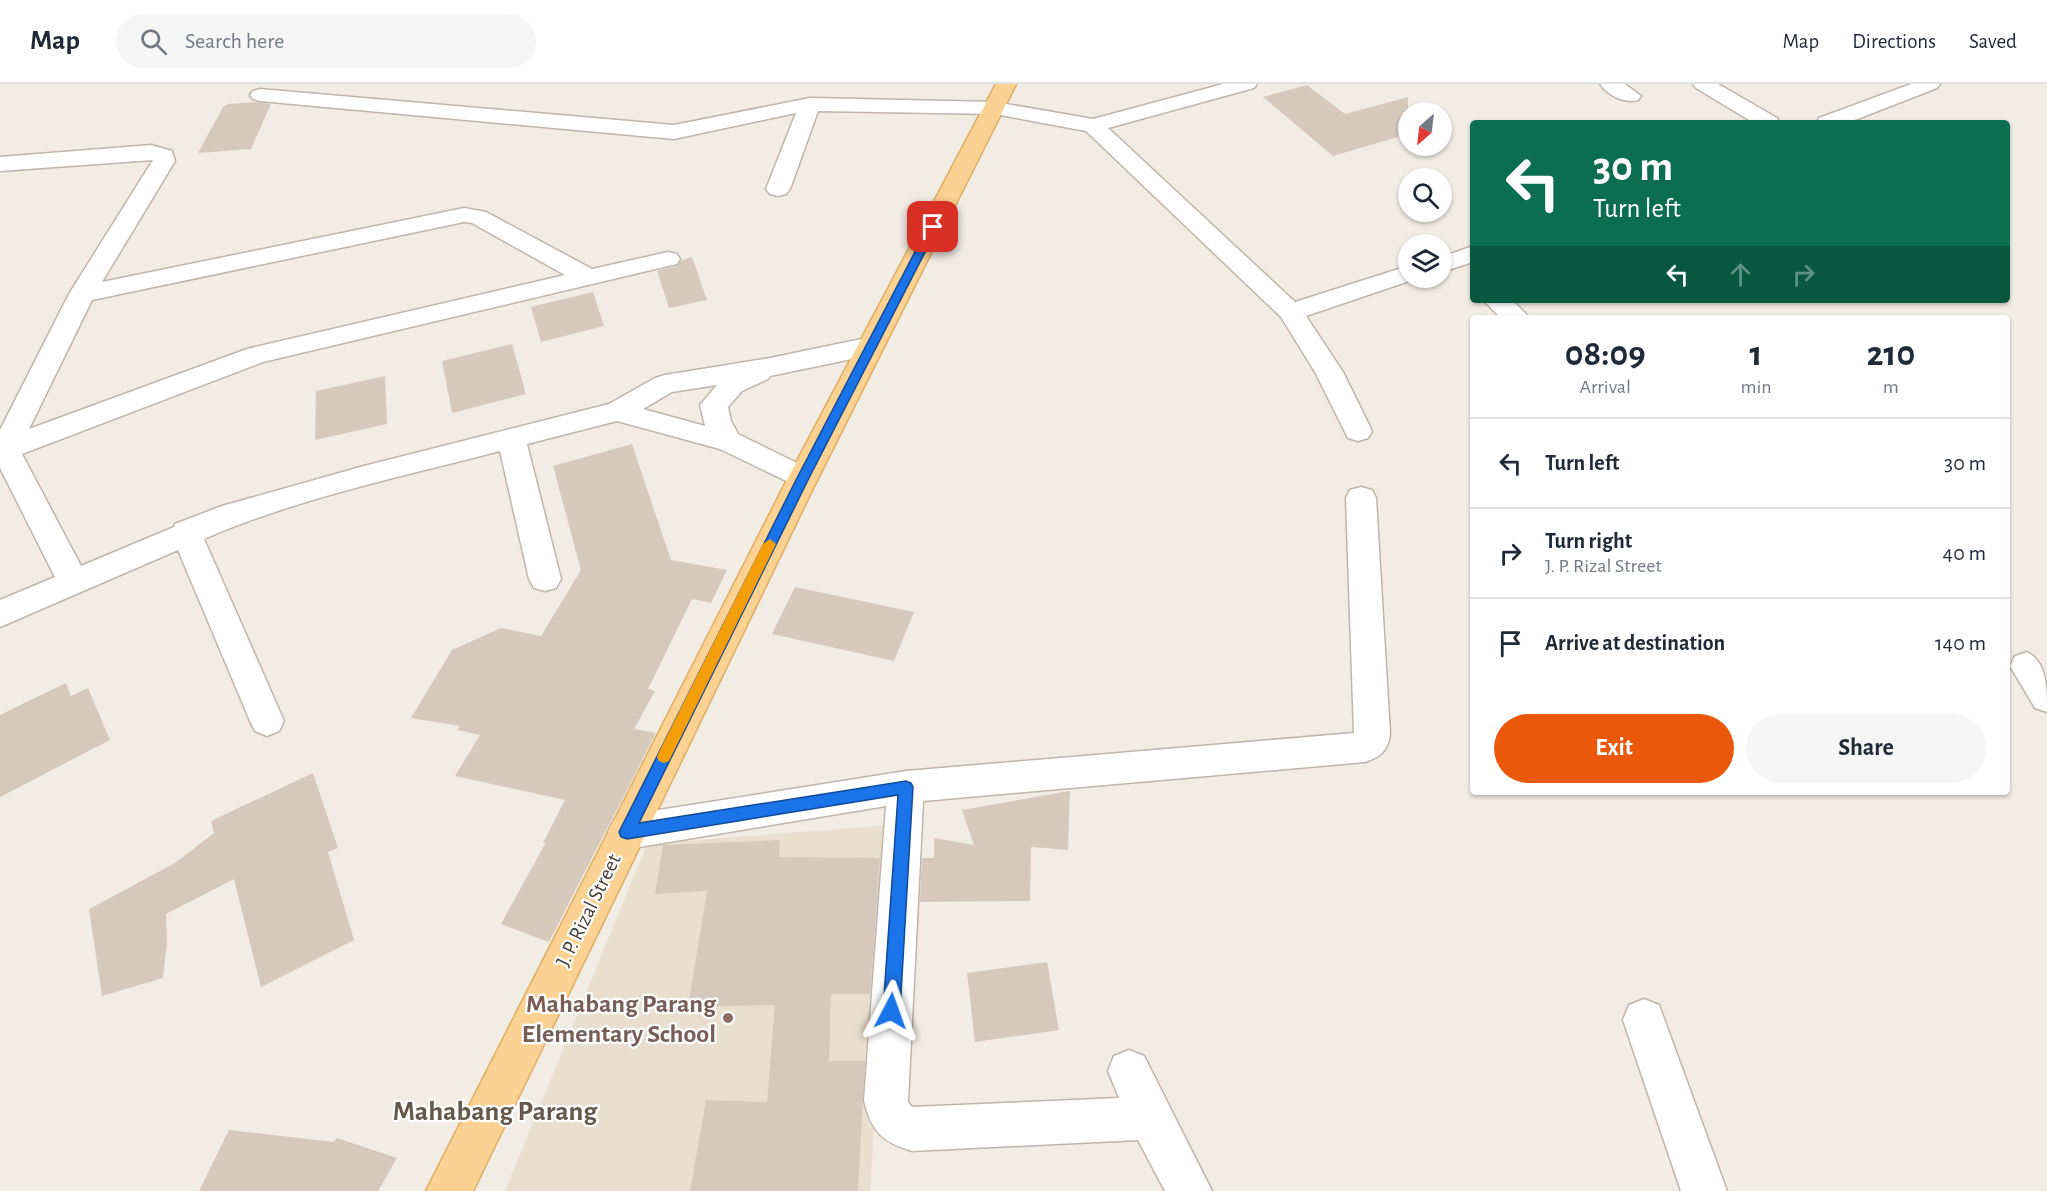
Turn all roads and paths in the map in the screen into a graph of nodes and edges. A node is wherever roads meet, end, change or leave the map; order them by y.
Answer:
1 (1247, 84) edge
2 (1610, 84) edge
3 (1703, 84) edge
4 (1930, 84) edge
5 (260, 95) dead end
6 (1001, 96) edge
7 (1631, 96) dead end
8 (810, 104) junction
9 (1765, 120) edge
10 (1835, 120) edge
11 (1093, 126) junction
12 (0, 164) edge
13 (778, 189) dead end
14 (1470, 255) edge
15 (668, 259) dead end
16 (1452, 261) edge
17 (1452, 268) edge
18 (1398, 277) edge
19 (589, 278) junction
20 (1470, 279) edge
21 (82, 294) junction
22 (1500, 303) edge
23 (1291, 312) junction
24 (1514, 315) edge
25 (871, 346) junction
26 (770, 367) junction
27 (618, 411) junction
28 (1358, 431) dead end
29 (511, 439) junction
30 (728, 441) junction
31 (2, 450) edge
32 (803, 478) junction
33 (1361, 498) dead end
34 (186, 532) junction
35 (544, 579) dead end
36 (73, 581) junction
37 (0, 614) edge
38 (2026, 666) dead end
39 (2047, 698) edge
40 (267, 721) dead end
41 (906, 787) junction
42 (627, 832) junction
43 (1644, 1020) dead end
44 (1129, 1071) dead end
45 (1150, 1118) junction
46 (449, 1191) edge
47 (1189, 1191) edge
48 (1704, 1191) edge

1 - 11 street
2 - 7 street
3 - 9 street
4 - 10 street
5 - 8 street
6 - 8 street
6 - 11 street
6 - 25 main road, J. P. Rizal Street
8 - 13 street
11 - 23 street
12 - 21 street
14 - 16 street
15 - 19 street
17 - 20 street
18 - 23 street
19 - 21 street
19 - 31 street
21 - 31 street
22 - 24 street
23 - 28 street
25 - 26 street
25 - 32 main road, J. P. Rizal Street
26 - 27 street
26 - 30 street
27 - 29 street
27 - 30 street
29 - 34 street
29 - 35 street
30 - 32 street
31 - 36 street
32 - 42 main road, J. P. Rizal Street
33 - 41 street
34 - 36 street
34 - 40 street
36 - 37 street
38 - 39 street
41 - 42 street
41 - 45 street
42 - 46 main road, J. P. Rizal Street
43 - 48 street
44 - 45 street
45 - 47 street

